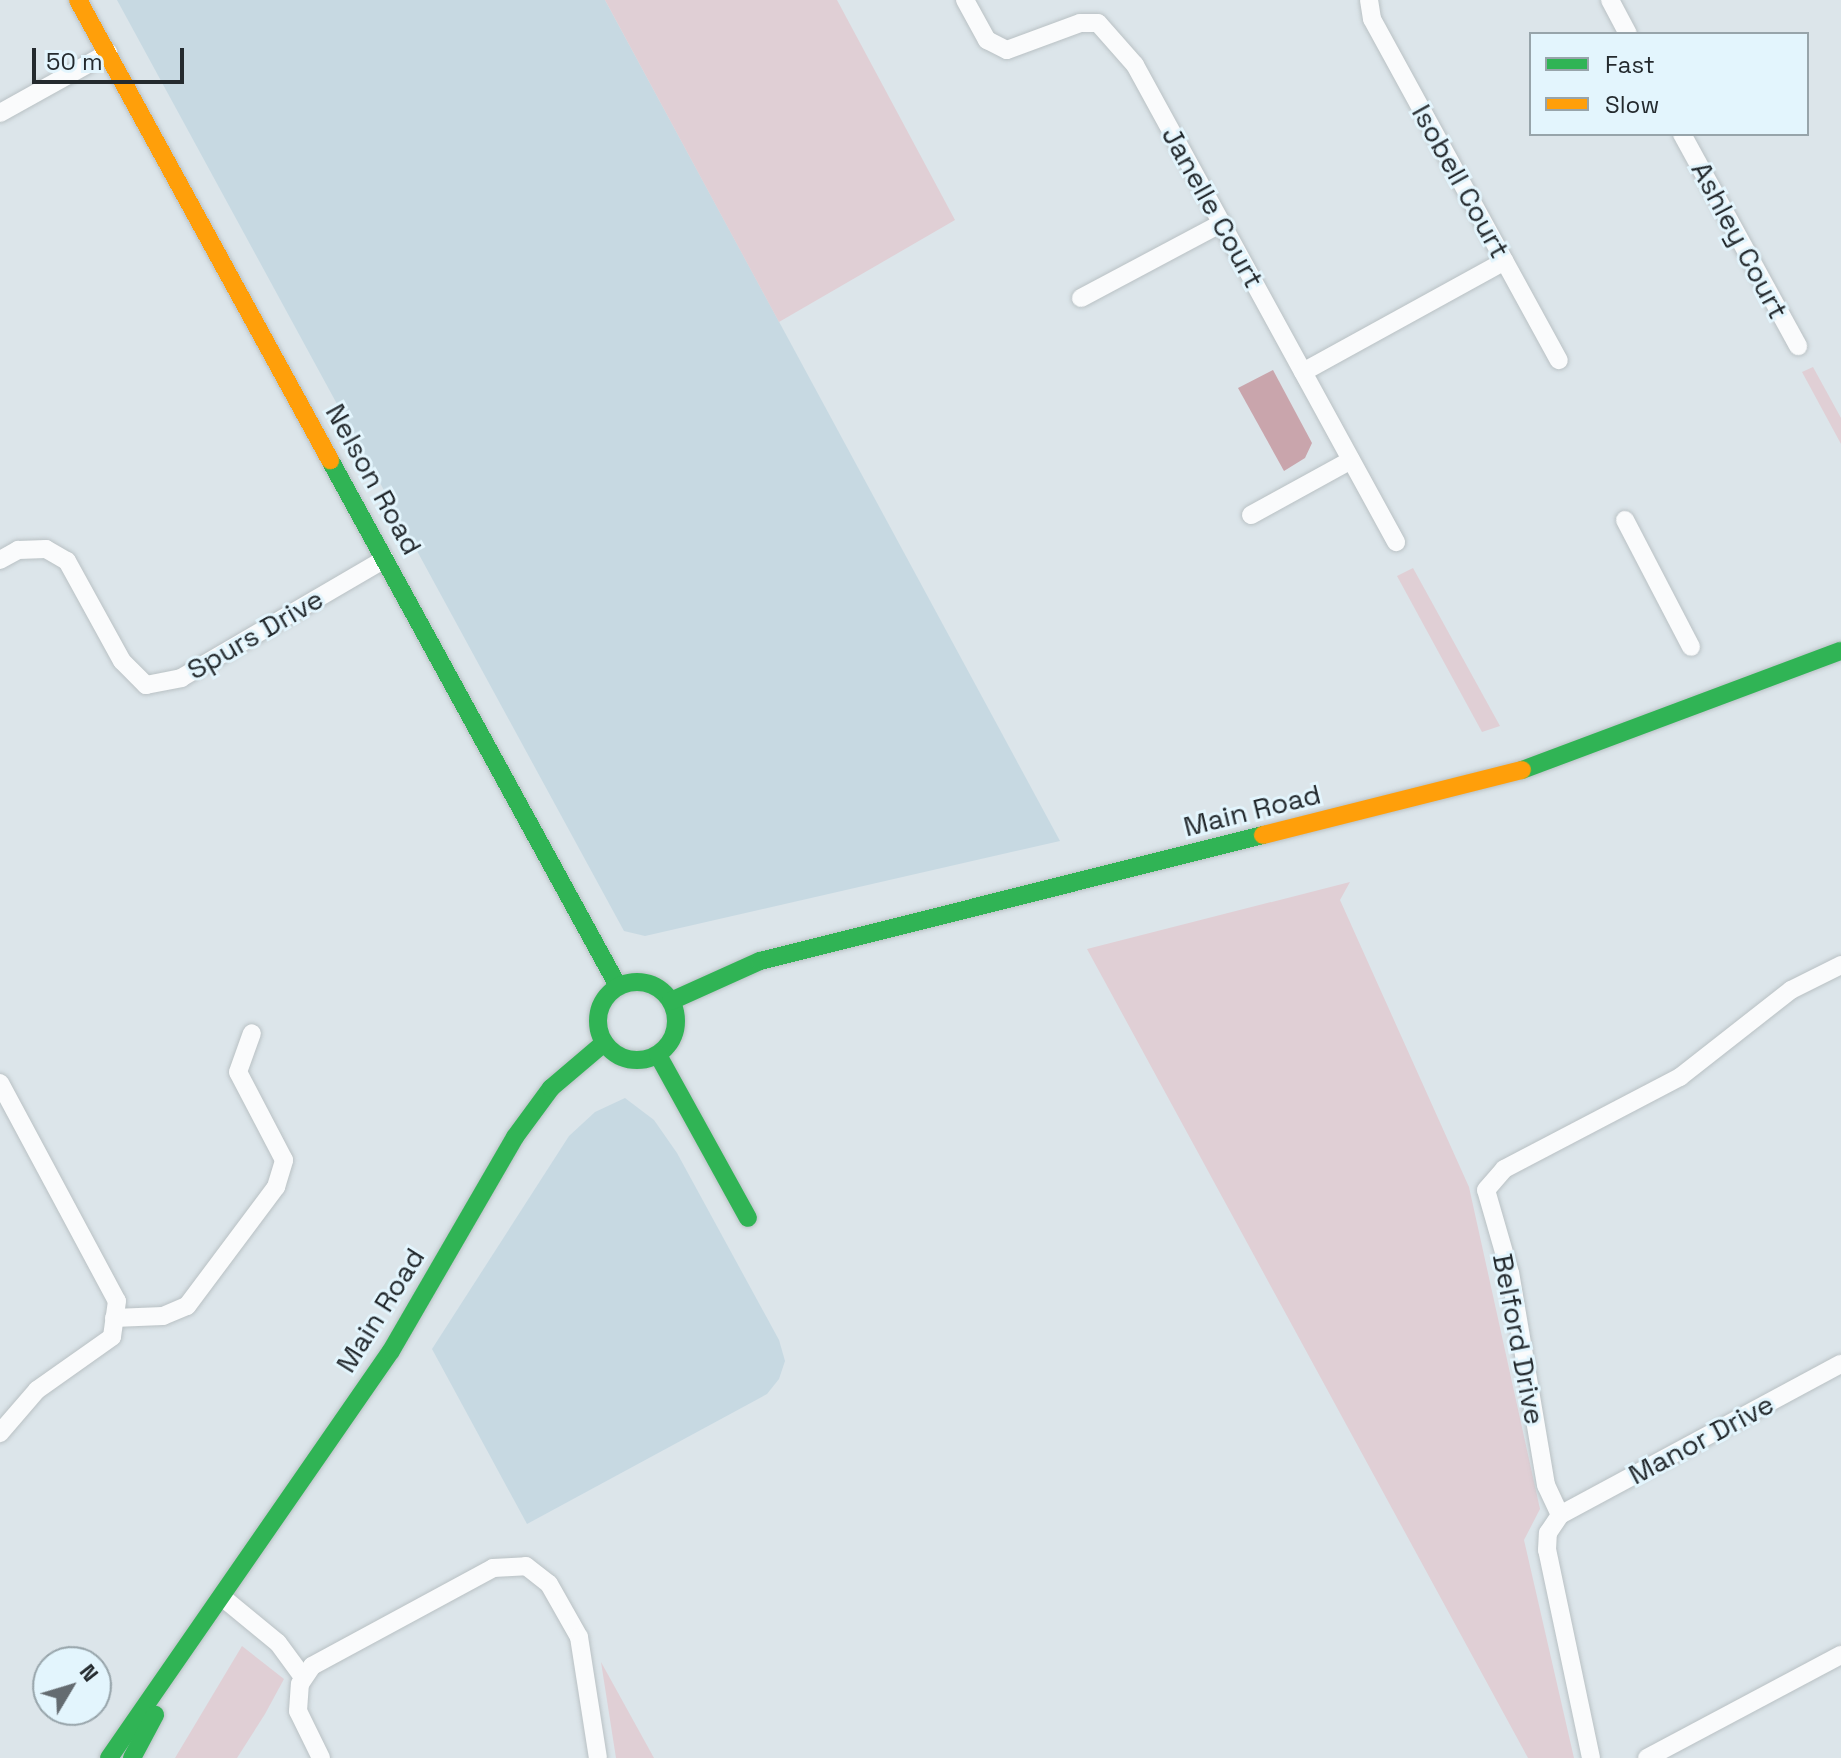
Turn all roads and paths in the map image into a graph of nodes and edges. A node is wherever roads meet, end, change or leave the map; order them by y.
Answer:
1 (78, 0) edge
2 (965, 0) edge
3 (1369, 0) edge
4 (1610, 0) edge
5 (1627, 32) edge
6 (108, 53) junction
7 (0, 113) edge
8 (1683, 136) edge
9 (1222, 223) junction
10 (1505, 261) junction
11 (1081, 298) dead end
12 (1798, 346) dead end
13 (1559, 360) dead end
14 (1303, 372) junction
15 (1351, 460) junction
16 (1251, 515) dead end
17 (1625, 520) dead end
18 (1396, 542) dead end
19 (385, 559) junction
20 (0, 560) edge
21 (1691, 647) dead end
22 (1841, 651) edge
23 (1841, 965) edge
24 (618, 986) junction
25 (671, 1001) junction
26 (252, 1033) dead end
27 (604, 1043) junction
28 (658, 1055) junction
29 (0, 1083) edge
30 (748, 1218) dead end
31 (114, 1318) junction
32 (1841, 1364) edge
33 (0, 1433) edge
34 (1560, 1515) junction
35 (222, 1597) junction
36 (210, 1615) junction
37 (1841, 1655) edge
38 (303, 1677) junction
39 (109, 1758) edge
40 (132, 1758) edge
41 (321, 1758) edge
42 (598, 1758) edge
43 (1591, 1758) edge
44 (1647, 1758) edge

1 - 6 main road, Nelson Road
2 - 9 street, Janelle Court
3 - 10 street, Isobell Court
4 - 5 street
6 - 7 street
6 - 19 main road, Nelson Road
8 - 12 street, Ashley Court
9 - 11 street
9 - 14 street, Janelle Court
10 - 13 street, Isobell Court
10 - 14 street
14 - 15 street, Janelle Court
15 - 16 street
15 - 18 street, Janelle Court
17 - 21 street
19 - 20 street, Spurs Drive
19 - 24 main road, Nelson Road
22 - 25 main road, Main Road
23 - 34 street, Belford Drive
24 - 25 main road
24 - 27 main road
25 - 28 main road
26 - 31 street
27 - 28 main road
27 - 35 main road, Main Road
28 - 30 main road
29 - 31 street
31 - 33 street
32 - 34 street, Manor Drive
34 - 43 street
35 - 36 main road, Main Road
35 - 38 street
36 - 39 main road, Main Road
36 - 40 main road, Main Road
37 - 44 street
38 - 41 street
38 - 42 street

